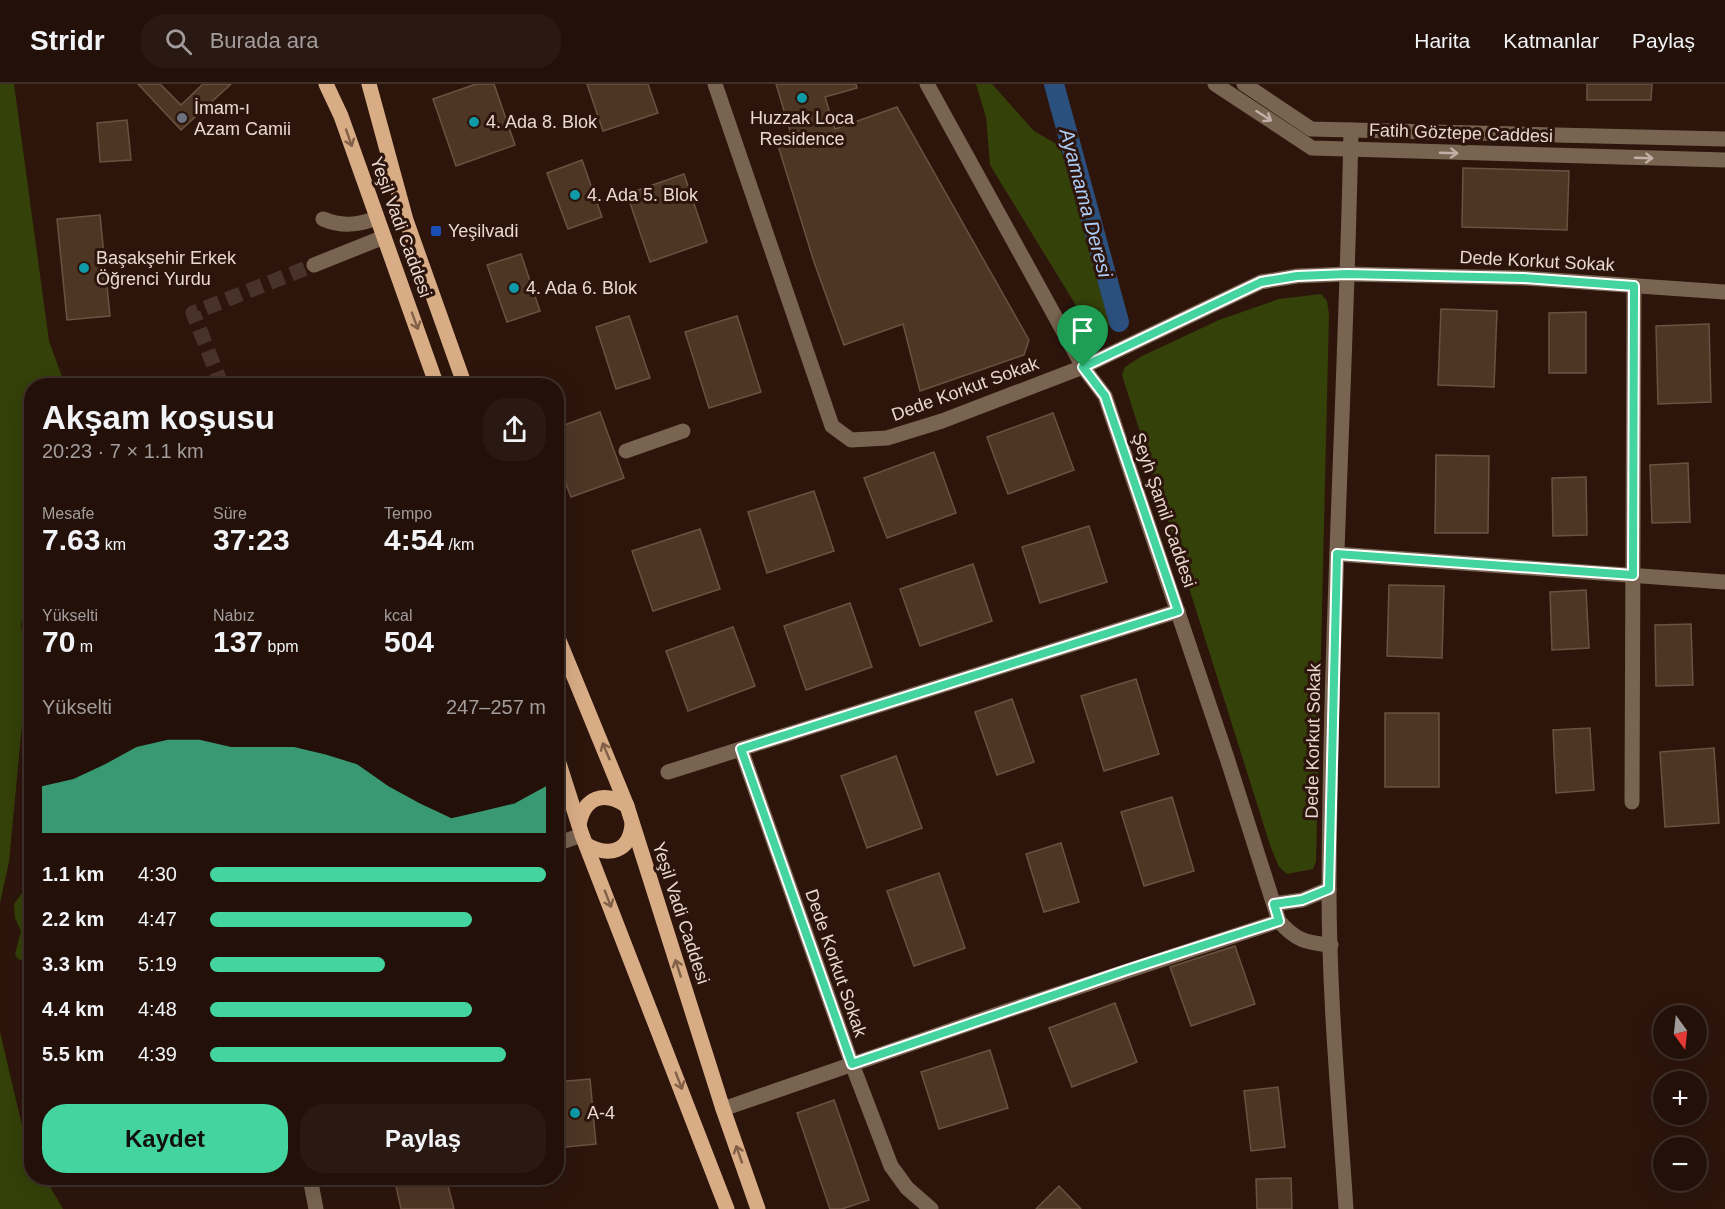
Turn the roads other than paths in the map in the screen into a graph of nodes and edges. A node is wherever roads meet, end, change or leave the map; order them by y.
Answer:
1 (326, 84) edge
2 (369, 84) edge
3 (715, 84) edge
4 (927, 84) edge
5 (1215, 84) edge
6 (1244, 84) edge
7 (1351, 130) junction
8 (1725, 139) edge
9 (1351, 150) junction
10 (1725, 160) edge
11 (377, 218) junction
12 (323, 219) dead end
13 (384, 237) junction
14 (314, 265) tunnel mouth
15 (1347, 274) junction
16 (1634, 286) junction
17 (1725, 292) edge
18 (1083, 367) junction
19 (434, 378) edge
20 (462, 378) edge
21 (683, 431) dead end
22 (626, 451) dead end
23 (1337, 554) junction
24 (1633, 575) junction
25 (1725, 582) edge
26 (1178, 611) junction
27 (564, 652) edge
28 (741, 749) junction
29 (668, 772) dead end
30 (564, 778) edge
31 (1632, 802) dead end
32 (627, 806) junction
33 (632, 822) junction
34 (583, 835) junction
35 (564, 841) edge
36 (1329, 889) junction
37 (1274, 904) junction
38 (1279, 921) junction
39 (1331, 945) junction
40 (852, 1064) junction
41 (723, 1109) junction
42 (311, 1185) edge
43 (316, 1209) edge
44 (727, 1209) edge
45 (758, 1209) edge
46 (931, 1209) edge
47 (1346, 1209) edge

1 -> 11 main road, Yeşil Vadi Caddesi
2 - 20 main road, Yeşil Vadi Caddesi
3 - 18 street, Dede Korkut Sokak
4 - 18 street, Şeyh Şamil Caddesi
5 -> 9 street, Fatih Göztepe Caddesi
6 - 7 street, Fatih Göztepe Caddesi
7 - 8 street, Fatih Göztepe Caddesi
7 - 9 street
9 -> 10 street, Fatih Göztepe Caddesi
9 - 15 street
11 - 12 street
11 - 13 main road, Yeşil Vadi Caddesi
13 - 14 street
13 -> 19 main road, Yeşil Vadi Caddesi
15 - 16 street, Dede Korkut Sokak
15 - 18 street, Dede Korkut Sokak
15 - 23 street, Dede Korkut Sokak
16 - 17 street, Dede Korkut Sokak
16 - 24 street
18 - 26 street, Şeyh Şamil Caddesi
21 - 22 street
23 - 24 street
23 - 36 street, Dede Korkut Sokak
24 - 25 street
24 - 31 street
26 - 28 street
26 - 37 street, Şeyh Şamil Caddesi
32 -> 27 main road, Yeşil Vadi Caddesi
28 - 29 street
28 - 40 street, Dede Korkut Sokak
30 - 34 main road
32 - 33 main road, Yeşil Vadi Caddesi
32 - 34 main road
33 - 34 main road
41 -> 33 main road, Yeşil Vadi Caddesi
34 - 35 street
34 -> 44 main road
36 - 37 street
36 - 39 street, Dede Korkut Sokak
37 - 38 street, Şeyh Şamil Caddesi
38 - 39 street
38 - 40 street
39 - 47 street, Dede Korkut Sokak
40 - 41 street
40 - 46 street, Dede Korkut Sokak
45 -> 41 main road, Yeşil Vadi Caddesi
42 - 43 street

